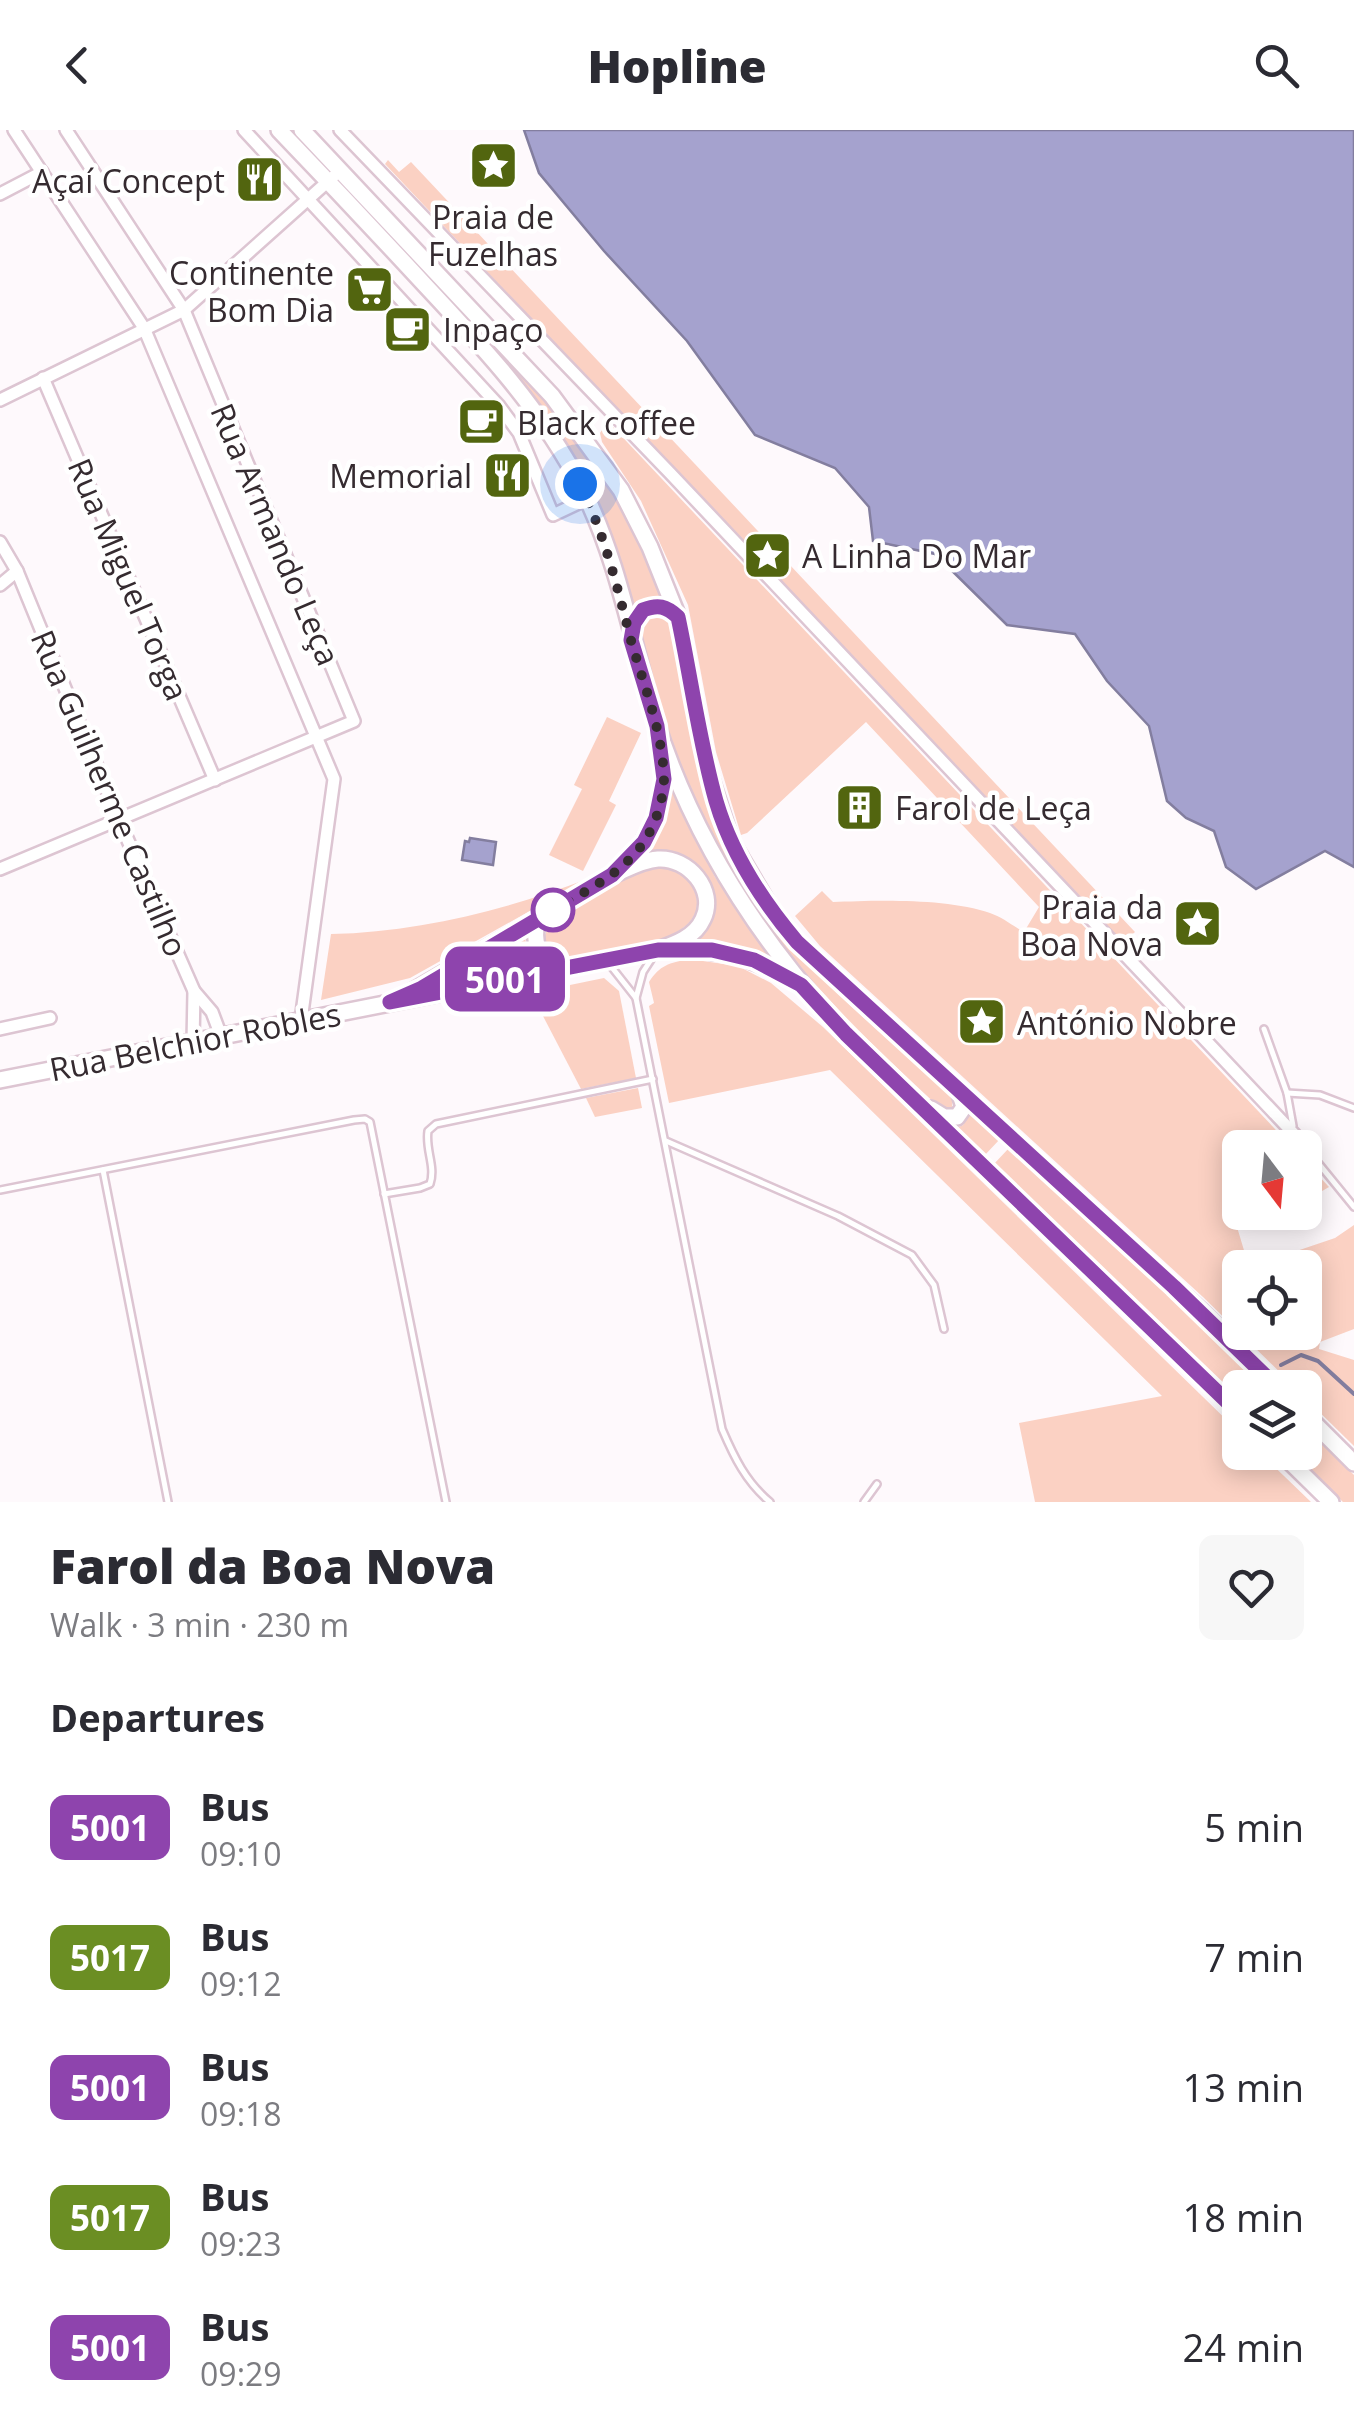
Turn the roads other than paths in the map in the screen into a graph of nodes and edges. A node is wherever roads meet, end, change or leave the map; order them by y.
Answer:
1 (14, 130) edge
2 (66, 130) edge
3 (244, 130) edge
4 (280, 130) edge
5 (302, 130) edge
6 (340, 130) edge
7 (42, 172) junction
8 (334, 176) junction
9 (0, 194) edge
10 (308, 200) junction
11 (184, 310) junction
12 (144, 328) junction
13 (43, 378) junction
14 (0, 400) edge
15 (587, 499) junction
16 (0, 542) edge
17 (17, 571) junction
18 (0, 585) edge
19 (678, 617) junction
20 (631, 640) junction
21 (657, 726) junction
22 (316, 737) junction
23 (215, 780) junction
24 (119, 820) junction
25 (0, 870) edge
26 (612, 875) junction
27 (537, 920) junction
28 (658, 950) junction
29 (603, 961) junction
30 (554, 970) junction
31 (801, 985) junction
32 (194, 991) junction
33 (636, 998) junction
34 (390, 1002) junction
35 (50, 1018) dead end
36 (300, 1020) junction
37 (0, 1028) edge
38 (1264, 1029) dead end
39 (221, 1036) junction
40 (192, 1042) junction
41 (653, 1079) junction
42 (0, 1080) edge
43 (957, 1088) junction
44 (1287, 1094) junction
45 (912, 1095) junction
46 (1354, 1108) edge
47 (1290, 1130) edge
48 (1294, 1130) edge
49 (666, 1141) junction
50 (1322, 1168) edge
51 (103, 1170) junction
52 (0, 1190) edge
53 (384, 1194) junction
54 (1354, 1207) edge
55 (944, 1329) dead end
56 (1260, 1370) edge
57 (1222, 1396) edge
58 (1322, 1431) edge
59 (1354, 1463) edge
60 (1298, 1470) edge
61 (877, 1484) dead end
62 (168, 1502) edge
63 (446, 1502) edge
64 (770, 1502) edge
65 (864, 1502) edge
66 (1331, 1502) edge

1 - 7 street, Rua Armando Leça
2 - 11 street
3 - 10 street
4 - 8 main road
5 - 8 main road
6 - 47 street
7 - 9 street
7 - 12 street, Rua Armando Leça
8 - 10 street
8 - 15 main road
8 - 19 main road
10 - 11 street
10 - 15 street
11 - 12 street
11 - 22 street, Rua Armando Leça
12 - 13 street
12 - 22 street, Rua Armando Leça
13 - 14 street
13 - 23 street, Rua Miguel Torga
15 - 20 main road
16 - 17 street, Rua Guilherme Castilho
17 - 18 street
17 - 24 street, Rua Guilherme Castilho
19 - 20 main road
19 - 43 main road
20 - 21 main road
21 - 26 main road, Rua Belchior Robles
21 - 31 main road
22 - 23 street, Rua Armando Leça
22 - 36 street, Rua Armando Leça
23 - 24 street, Rua Armando Leça
24 - 25 street, Rua Armando Leça
24 - 32 street, Rua Guilherme Castilho
26 - 27 main road, Rua Belchior Robles
26 - 28 main road, Rua Belchior Robles
27 - 30 main road
27 - 34 main road, Rua Belchior Robles
28 - 29 main road, Rua Belchior Robles
28 - 31 main road, Rua Belchior Robles
28 - 33 lane
29 - 30 main road, Rua Belchior Robles
29 - 33 lane
30 - 34 main road, Rua Belchior Robles
31 - 45 main road
32 - 39 street, Rua Guilherme Castilho
32 - 40 street, Rua Guilherme Castilho
33 - 41 lane
34 - 36 main road, Rua Belchior Robles
35 - 37 street
36 - 39 main road, Rua Belchior Robles
38 - 44 lane
39 - 40 main road, Rua Belchior Robles
40 - 42 main road, Rua Belchior Robles
41 - 49 lane
41 - 53 lane
43 - 45 main road
43 - 56 main road
44 - 46 lane
44 - 48 lane
45 - 57 main road
49 - 55 lane
49 - 64 lane
50 - 54 lane
51 - 52 lane
51 - 53 lane
51 - 62 lane
53 - 63 lane
58 - 59 main road
60 - 66 main road
61 - 65 lane

